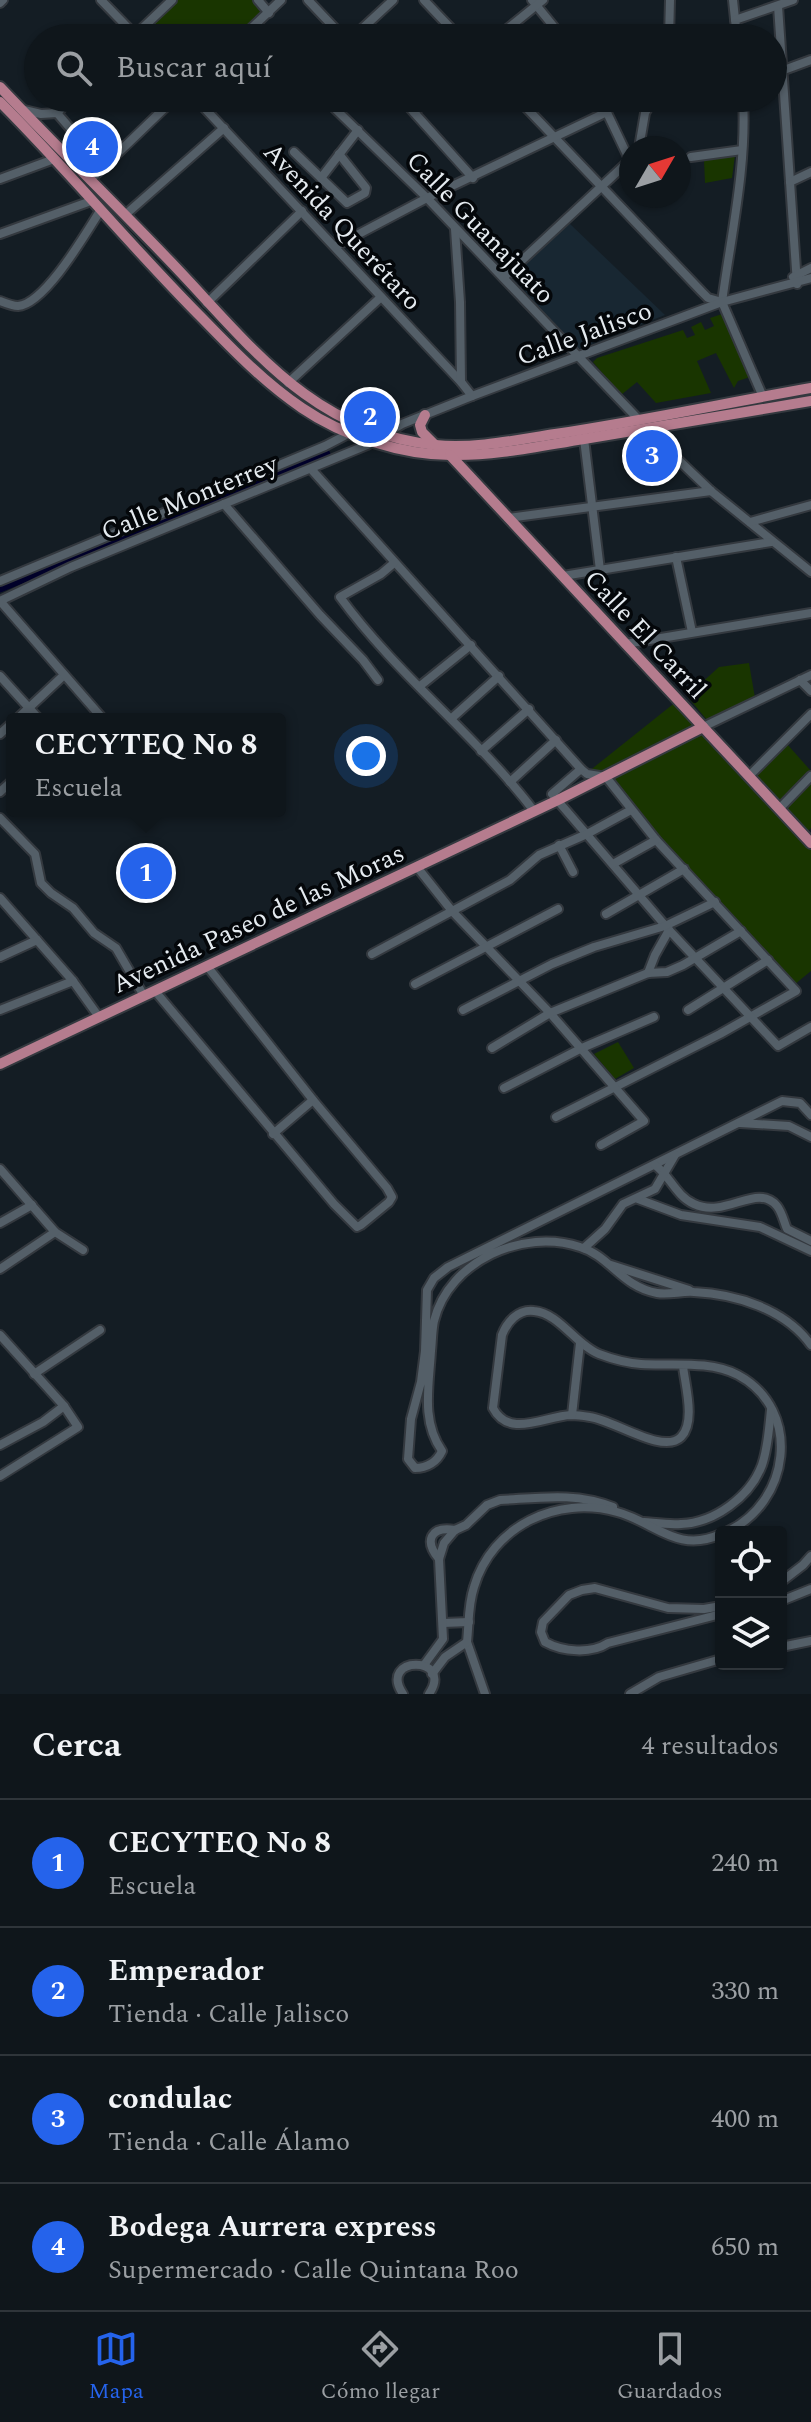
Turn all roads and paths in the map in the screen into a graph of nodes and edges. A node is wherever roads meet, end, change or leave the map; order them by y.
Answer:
1 (101, 0) edge
2 (172, 0) edge
3 (258, 0) edge
4 (281, 0) edge
5 (308, 0) edge
6 (393, 0) edge
7 (424, 0) edge
8 (670, 0) edge
9 (733, 0) edge
10 (793, 0) edge
11 (537, 2) edge
12 (778, 6) junction
13 (269, 13) junction
14 (735, 20) junction
15 (123, 24) edge
16 (148, 24) edge
17 (257, 24) edge
18 (331, 24) edge
19 (367, 24) edge
20 (447, 24) edge
21 (512, 24) edge
22 (552, 24) edge
23 (669, 24) edge
24 (735, 24) edge
25 (778, 24) edge
26 (811, 60) edge
27 (787, 69) edge
28 (0, 87) edge
29 (0, 102) edge
30 (21, 109) junction
31 (24, 110) edge
32 (28, 112) edge
33 (160, 112) edge
34 (209, 112) edge
35 (339, 112) edge
36 (414, 112) edge
37 (530, 112) edge
38 (607, 112) joint
39 (646, 112) edge
40 (743, 112) edge
41 (782, 112) edge
42 (57, 113) joint
43 (224, 128) junction
44 (358, 130) junction
45 (641, 136) edge
46 (554, 137) junction
47 (619, 137) edge
48 (742, 150) junction
49 (294, 152) dead end
50 (339, 154) junction
51 (691, 157) dead end
52 (54, 159) junction
53 (75, 165) junction
54 (619, 170) edge
55 (811, 172) edge
56 (321, 178) junction
57 (473, 178) junction
58 (0, 179) edge
59 (90, 180) junction
60 (73, 181) junction
61 (790, 182) junction
62 (600, 187) junction
63 (427, 198) junction
64 (91, 201) junction
65 (100, 211) junction
66 (302, 211) junction
67 (125, 215) junction
68 (136, 227) junction
69 (455, 227) junction
70 (0, 234) edge
71 (336, 246) junction
72 (168, 259) junction
73 (149, 263) junction
74 (811, 268) edge
75 (504, 277) junction
76 (811, 278) edge
77 (796, 280) junction
78 (381, 297) junction
79 (0, 301) edge
80 (722, 302) junction
81 (207, 303) junction
82 (579, 357) junction
83 (461, 382) junction
84 (288, 383) junction
85 (811, 388) edge
86 (472, 396) junction
87 (763, 397) junction
88 (811, 401) edge
89 (425, 415) junction
90 (402, 424) junction
91 (333, 425) junction
92 (643, 425) junction
93 (365, 426) junction
94 (351, 432) junction
95 (386, 434) junction
96 (337, 439) junction
97 (584, 439) junction
98 (375, 441) junction
99 (436, 445) junction
100 (325, 446) junction
101 (450, 455) junction
102 (328, 461) junction
103 (311, 469) junction
104 (711, 491) junction
105 (224, 504) junction
106 (811, 505) edge
107 (592, 507) junction
108 (508, 518) junction
109 (750, 522) junction
110 (771, 542) junction
111 (676, 557) junction
112 (394, 563) junction
113 (600, 570) junction
114 (811, 572) edge
115 (563, 576) junction
116 (0, 581) edge
117 (3, 595) edge
118 (811, 613) edge
119 (692, 632) junction
120 (625, 644) junction
121 (471, 645) junction
122 (64, 675) junction
123 (811, 675) edge
124 (0, 676) edge
125 (499, 676) junction
126 (378, 680) dead end
127 (800, 680) junction
128 (420, 686) junction
129 (811, 691) edge
130 (29, 708) junction
131 (529, 709) junction
132 (24, 713) edge
133 (34, 713) edge
134 (98, 713) edge
135 (811, 714) edge
136 (452, 718) junction
137 (703, 727) junction
138 (556, 740) junction
139 (481, 751) junction
140 (581, 769) junction
141 (749, 776) junction
142 (811, 776) edge
143 (606, 777) junction
144 (510, 782) junction
145 (558, 800) junction
146 (779, 809) junction
147 (631, 810) junction
148 (534, 811) junction
149 (0, 818) edge
150 (587, 834) junction
151 (809, 838) edge
152 (656, 840) junction
153 (559, 845) junction
154 (613, 864) junction
155 (417, 867) junction
156 (684, 869) junction
157 (573, 872) dead end
158 (640, 896) junction
159 (0, 898) edge
160 (715, 902) junction
161 (558, 909) dead end
162 (452, 911) junction
163 (606, 914) dead end
164 (667, 928) junction
165 (741, 931) junction
166 (37, 940) junction
167 (486, 945) junction
168 (372, 954) dead end
169 (0, 957) edge
170 (697, 958) junction
171 (768, 960) junction
172 (207, 966) junction
173 (648, 973) junction
174 (73, 981) junction
175 (519, 981) junction
176 (415, 984) dead end
177 (722, 987) junction
178 (149, 993) junction
179 (0, 1010) edge
180 (463, 1010) dead end
181 (688, 1010) dead end
182 (550, 1013) junction
183 (99, 1017) junction
184 (654, 1017) dead end
185 (752, 1017) junction
186 (811, 1027) edge
187 (492, 1048) dead end
188 (582, 1048) junction
189 (0, 1064) edge
190 (615, 1086) junction
191 (504, 1088) dead end
192 (313, 1100) junction
193 (767, 1108) junction
194 (811, 1115) edge
195 (556, 1117) dead end
196 (739, 1123) junction
197 (771, 1124) junction
198 (273, 1134) junction
199 (811, 1137) edge
200 (601, 1145) dead end
201 (676, 1154) junction
202 (655, 1165) junction
203 (0, 1169) edge
204 (666, 1174) junction
205 (638, 1199) junction
206 (32, 1205) junction
207 (0, 1223) edge
208 (534, 1225) junction
209 (55, 1232) junction
210 (811, 1241) edge
211 (539, 1242) junction
212 (584, 1248) junction
213 (83, 1250) dead end
214 (811, 1251) edge
215 (0, 1269) edge
216 (100, 1330) dead end
217 (807, 1333) edge
218 (0, 1335) edge
219 (580, 1343) junction
220 (811, 1345) edge
221 (683, 1366) junction
222 (34, 1374) junction
223 (64, 1406) junction
224 (771, 1409) junction
225 (572, 1415) junction
226 (411, 1419) junction
227 (428, 1420) junction
228 (0, 1445) edge
229 (0, 1476) edge
230 (537, 1498) junction
231 (620, 1512) junction
232 (539, 1514) junction
233 (640, 1522) junction
234 (682, 1524) junction
235 (739, 1526) edge
236 (455, 1530) junction
237 (715, 1537) edge
238 (683, 1541) junction
239 (811, 1556) edge
240 (439, 1559) junction
241 (787, 1577) edge
242 (787, 1586) edge
243 (811, 1589) edge
244 (794, 1597) junction
245 (787, 1599) edge
246 (715, 1607) edge
247 (715, 1615) edge
248 (469, 1622) junction
249 (443, 1623) junction
250 (443, 1639) junction
251 (811, 1641) edge
252 (467, 1642) junction
253 (787, 1646) edge
254 (456, 1648) junction
255 (715, 1661) edge
256 (424, 1665) junction
257 (432, 1674) junction
258 (431, 1693) edge
259 (403, 1694) edge
260 (485, 1694) edge
261 (630, 1694) edge

1 - 15 street
2 - 16 street
3 - 13 street
4 - 13 street
5 - 18 street
6 - 19 street
7 - 20 street
8 - 23 street
9 - 14 street
10 - 12 street
11 - 21 street
11 - 22 street
12 - 14 street
12 - 25 street
13 - 17 street
14 - 24 street
26 - 27 street
28 - 30 main road
29 - 52 main road
30 - 31 street
30 - 53 main road
32 - 42 street
33 - 59 street
34 - 43 street, Avenida Querétaro
35 - 44 street, Calle Guanajuato
36 - 57 street
37 - 46 street
38 - 46 street
38 - 47 street
39 - 45 street
40 - 48 street
41 - 61 street
42 - 53 street
43 - 66 street, Avenida Querétaro
43 - 67 street
44 - 50 street
44 - 63 street, Calle Guanajuato
46 - 57 street
46 - 62 street
48 - 51 street
48 - 80 street
49 - 56 street
50 - 56 street
50 - 56 street
52 - 58 street
52 - 60 main road
53 - 59 main road
54 - 62 street
55 - 61 street
57 - 63 street
59 - 67 main road
60 - 64 main road
60 - 68 main road
61 - 77 street
62 - 75 street
62 - 80 street
63 - 69 street, Calle Guanajuato
63 - 71 street
64 - 65 main road
64 - 70 street
65 - 73 main road
65 - 79 street
66 - 71 street, Avenida Querétaro
66 - 81 street
67 - 68 main road
68 - 72 main road
69 - 75 street, Calle Guanajuato
69 - 83 street
71 - 78 street, Avenida Querétaro
72 - 73 main road
72 - 81 main road
73 - 91 main road
74 - 77 street, Calle Jalisco
75 - 82 street, Calle Guanajuato
76 - 77 street, Calle Jalisco
77 - 80 street, Calle Jalisco
78 - 83 street, Avenida Querétaro
78 - 84 street
80 - 82 street, Calle Jalisco
80 - 87 street
81 - 84 main road
82 - 86 street, Calle Jalisco
82 - 92 street, Calle Guanajuato
83 - 86 street, Avenida Querétaro
84 - 93 main road
85 - 87 main road
86 - 89 street, Calle Jalisco
87 - 92 main road
88 - 92 main road
89 - 90 street, Calle Jalisco
89 - 99 main road
90 - 93 street, Calle Jalisco
90 - 95 street, Calle Jalisco
91 - 94 main road
91 - 96 main road
92 - 97 main road
92 - 99 main road
92 - 104 street, Calle Guanajuato
93 - 94 street, Calle Monterrey
93 - 95 main road
94 - 96 street, Calle Monterrey
94 - 98 main road
95 - 98 street, Calle Monterrey
95 - 99 main road
96 - 100 street, Calle Monterrey
97 - 101 main road
97 - 107 street
98 - 101 main road
98 - 102 street, Calle Monterrey
100 - 102 street
100 - 116 street, Calle Monterrey
101 - 108 main road, Calle El Carril
102 - 103 street, Calle Monterrey
103 - 105 street, Calle Monterrey
103 - 112 street
104 - 107 street
104 - 109 street, Calle Guanajuato
105 - 117 street, Calle Monterrey
105 - 126 street
106 - 109 street
107 - 108 street
107 - 113 street
108 - 115 main road, Calle El Carril
109 - 110 street, Calle Guanajuato
110 - 111 street
110 - 114 street, Calle Guanajuato
111 - 113 street
111 - 119 street
112 - 121 street
112 - 128 street
113 - 115 street
115 - 120 main road, Calle El Carril
117 - 122 street
118 - 119 street
119 - 120 street
120 - 137 main road, Calle El Carril
121 - 125 street
121 - 128 street
122 - 130 street
122 - 134 street
123 - 127 street
124 - 130 street
125 - 131 street
125 - 136 street
127 - 129 street
127 - 137 street
128 - 136 street
130 - 132 street
130 - 133 street
131 - 138 street
131 - 139 street
135 - 141 street
136 - 139 street
137 - 141 main road, Calle El Carril
137 - 143 main road, Avenida Paseo de las Moras
138 - 140 street
138 - 144 street
139 - 144 street
140 - 143 street
140 - 145 street
141 - 146 main road, Calle El Carril
142 - 146 street
143 - 145 main road, Avenida Paseo de las Moras
143 - 147 street
144 - 148 street
145 - 148 main road, Avenida Paseo de las Moras
145 - 150 street
146 - 151 main road, Calle El Carril
147 - 150 street
147 - 152 street
148 - 155 main road, Avenida Paseo de las Moras
149 - 178 street
150 - 153 street
150 - 154 street
152 - 154 street
152 - 156 street
153 - 157 street
153 - 162 street
154 - 158 street
155 - 162 street
155 - 172 main road, Avenida Paseo de las Moras
156 - 158 street
156 - 160 street
158 - 163 street
158 - 164 street
159 - 166 street
160 - 164 street
160 - 165 street
161 - 167 street
162 - 167 street
162 - 168 street
164 - 170 street
164 - 173 street
164 - 175 street
165 - 170 street
165 - 171 street
166 - 169 street
166 - 174 street
167 - 175 street
167 - 176 street
170 - 173 street
170 - 177 street
171 - 177 street
171 - 185 street
172 - 178 main road, Avenida Paseo de las Moras
172 - 192 street
173 - 182 street
174 - 179 street
174 - 183 street
175 - 180 street
175 - 182 street
177 - 181 street
177 - 185 street
178 - 183 main road, Avenida Paseo de las Moras
178 - 198 street
182 - 187 street
182 - 188 street
183 - 189 main road, Avenida Paseo de las Moras
184 - 188 street
185 - 186 street
185 - 190 street
188 - 190 street
188 - 191 street
190 - 195 street
190 - 200 street
192 - 198 street
192 - 198 street
193 - 194 street
193 - 196 street
193 - 197 street
196 - 197 street
196 - 201 street
197 - 199 street
201 - 202 street
201 - 204 street
202 - 204 street
202 - 208 street
203 - 206 street
204 - 205 street
204 - 210 street
205 - 212 street
205 - 214 street
206 - 207 street
206 - 209 street
208 - 211 street
208 - 226 street
209 - 213 street
209 - 215 street
211 - 212 street
211 - 227 street
212 - 217 street
216 - 222 street
217 - 220 street
218 - 222 street
219 - 221 street
219 - 225 street
219 - 225 street
221 - 224 street
221 - 225 street
222 - 223 street
223 - 228 street
223 - 229 street
224 - 234 street
224 - 235 street
226 - 227 street
226 - 227 street
230 - 231 street
230 - 232 street
230 - 236 street
231 - 232 street
231 - 233 street
232 - 248 street
233 - 234 street
233 - 238 street
234 - 238 street
236 - 240 street
236 - 240 street
237 - 238 street
239 - 241 street
240 - 249 street
242 - 244 street
243 - 244 street
244 - 245 street
246 - 247 street
248 - 249 street
248 - 252 street
249 - 250 street
250 - 254 street
250 - 256 street
251 - 253 street
252 - 254 street
252 - 260 street
254 - 257 street
255 - 261 street
256 - 257 street
256 - 259 street
257 - 258 street

